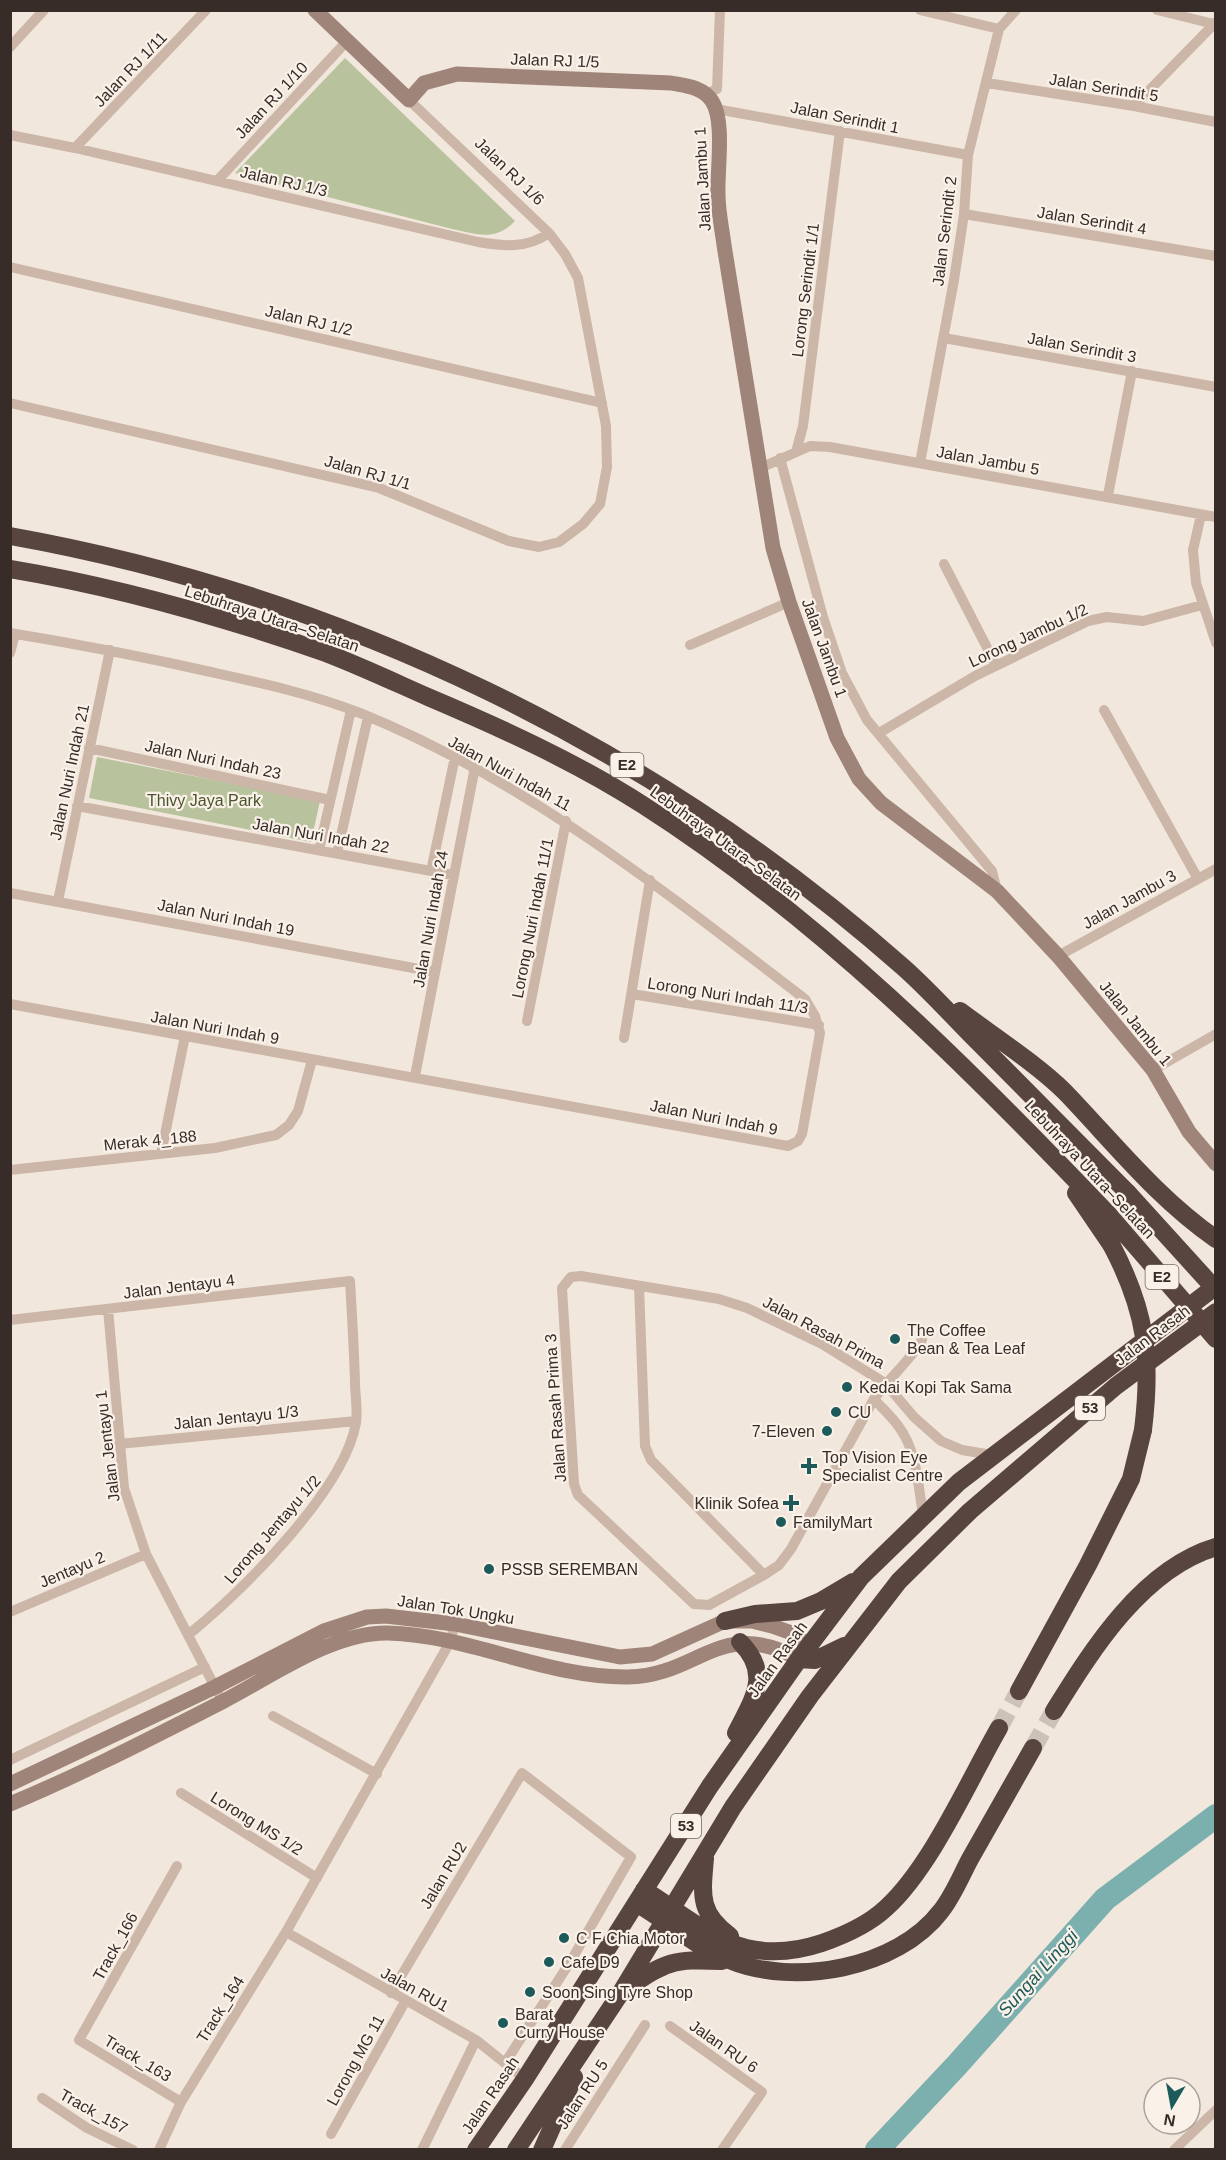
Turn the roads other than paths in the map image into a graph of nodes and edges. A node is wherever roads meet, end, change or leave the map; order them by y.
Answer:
1 (44, 10) edge
2 (206, 10) edge
3 (315, 10) edge
4 (720, 10) edge
5 (920, 10) edge
6 (1016, 10) edge
7 (1157, 10) edge
8 (1214, 23) edge
9 (999, 29) junction
10 (347, 41) junction
11 (10, 47) edge
12 (987, 83) junction
13 (706, 94) junction
14 (409, 100) junction
15 (1134, 106) junction
16 (716, 109) junction
17 (1215, 122) edge
18 (840, 131) junction
19 (10, 135) edge
20 (75, 148) junction
21 (968, 156) junction
22 (217, 181) junction
23 (964, 214) junction
24 (549, 233) junction
25 (1215, 256) edge
26 (10, 267) edge
27 (944, 338) junction
28 (1132, 371) junction
29 (1215, 387) edge
30 (10, 403) edge
31 (602, 403) junction
32 (796, 452) junction
33 (780, 458) junction
34 (920, 463) junction
35 (758, 469) junction
36 (1108, 495) junction
37 (1201, 515) junction
38 (1215, 517) edge
39 (10, 536) edge
40 (944, 564) dead end
41 (10, 569) edge
42 (789, 602) junction
43 (1202, 605) junction
44 (13, 634) edge
45 (1215, 643) edge
46 (690, 645) dead end
47 (110, 650) junction
48 (10, 653) edge
49 (996, 665) junction
50 (351, 710) junction
51 (1104, 710) dead end
52 (368, 717) junction
53 (879, 734) junction
54 (89, 748) junction
55 (455, 757) junction
56 (475, 767) junction
57 (330, 800) junction
58 (77, 806) junction
59 (566, 821) junction
60 (319, 850) junction
61 (337, 854) junction
62 (1215, 869) edge
63 (431, 871) junction
64 (453, 874) junction
65 (1198, 879) junction
66 (650, 880) junction
67 (997, 891) junction
68 (10, 893) edge
69 (58, 901) junction
70 (1058, 956) junction
71 (904, 968) junction
72 (435, 972) junction
73 (632, 994) junction
74 (10, 1004) edge
75 (527, 1021) dead end
76 (819, 1025) junction
77 (1215, 1034) edge
78 (185, 1036) junction
79 (624, 1038) dead end
80 (312, 1060) junction
81 (1153, 1070) junction
82 (415, 1076) junction
83 (1020, 1122) junction
84 (161, 1154) junction
85 (1215, 1164) edge
86 (10, 1170) edge
87 (1215, 1239) edge
88 (581, 1276) joint
89 (350, 1281) joint
90 (639, 1286) junction
91 (1215, 1288) edge
92 (108, 1309) junction
93 (1215, 1312) edge
94 (10, 1320) edge
95 (1215, 1339) edge
96 (922, 1340) dead end
97 (885, 1383) junction
98 (874, 1399) junction
99 (356, 1421) junction
100 (119, 1444) junction
101 (992, 1455) junction
102 (923, 1514) junction
103 (1215, 1547) edge
104 (146, 1554) junction
105 (764, 1575) junction
106 (861, 1577) junction
107 (10, 1612) edge
108 (725, 1621) junction
109 (455, 1624) junction
110 (188, 1635) junction
111 (450, 1642) junction
112 (740, 1642) junction
113 (848, 1644) junction
114 (808, 1655) junction
115 (205, 1667) junction
116 (215, 1687) junction
117 (1019, 1691) tunnel mouth
118 (810, 1696) junction
119 (222, 1702) junction
120 (1054, 1711) tunnel mouth
121 (273, 1716) dead end
122 (999, 1728) tunnel mouth
123 (1033, 1748) tunnel mouth
124 (10, 1760) edge
125 (377, 1774) junction
126 (10, 1784) edge
127 (710, 1786) junction
128 (181, 1793) dead end
129 (10, 1804) edge
130 (705, 1854) junction
131 (177, 1866) dead end
132 (317, 1878) junction
133 (640, 1897) junction
134 (668, 1914) junction
135 (286, 1932) junction
136 (747, 1948) junction
137 (572, 1959) junction
138 (730, 1961) junction
139 (595, 1969) junction
140 (391, 1993) junction
141 (620, 1994) junction
142 (406, 2000) junction
143 (645, 2025) dead end
144 (670, 2026) dead end
145 (590, 2039) junction
146 (79, 2040) joint
147 (476, 2040) junction
148 (504, 2063) junction
149 (525, 2079) junction
150 (42, 2098) dead end
151 (181, 2102) junction
152 (1215, 2110) edge
153 (331, 2133) dead end
154 (133, 2150) edge
155 (159, 2150) edge
156 (422, 2150) edge
157 (476, 2150) edge
158 (516, 2150) edge
159 (542, 2150) edge
160 (565, 2150) edge
161 (722, 2150) edge
162 (1174, 2150) edge

1 - 11 street
2 - 20 street, Jalan RJ 1/11
3 - 10 main road, Jalan RJ 1/6
4 - 13 street
5 - 9 street
6 - 9 street, Jalan Serindit 2
7 - 8 street
8 - 15 street
9 - 12 street, Jalan Serindit 2
10 - 14 main road, Jalan RJ 1/6
10 - 22 street, Jalan RJ 1/10
12 - 15 street, Jalan Serindit 5
12 - 21 street, Jalan Serindit 2
13 - 14 main road, Jalan RJ 1/5
13 - 16 main road, Jalan Jambu 1
14 - 24 street, Jalan RJ 1/6
15 - 17 street, Jalan Serindit 5
16 - 18 street, Jalan Serindit 1
16 - 35 main road, Jalan Jambu 1
18 - 21 street, Jalan Serindit 1
18 - 32 street, Lorong Serindit 1/1
19 - 20 street, Jalan RJ 1/3
20 - 22 street, Jalan RJ 1/3
21 - 23 street, Jalan Serindit 2
22 - 24 street, Jalan RJ 1/3
23 - 25 street, Jalan Serindit 4
23 - 27 street, Jalan Serindit 2
24 - 31 street, Jalan RJ 1/6
26 - 31 street, Jalan RJ 1/2
27 - 28 street, Jalan Serindit 3
27 - 34 street, Jalan Serindit 2
28 - 29 street, Jalan Serindit 3
28 - 36 street
30 - 31 street, Jalan RJ 1/1
32 - 33 street, Jalan Jambu 5
32 - 34 street, Jalan Jambu 5
33 - 35 street, Jalan Jambu 5
33 - 53 street
34 - 36 street, Jalan Jambu 5
35 - 42 main road, Jalan Jambu 1
36 - 37 street, Jalan Jambu 5
37 - 38 street, Jalan Jambu 5
37 - 43 street
39 - 71 highway, Lebuhraya Utara–Selatan / E2
40 - 49 street
41 - 83 highway, Lebuhraya Utara–Selatan / E2
42 - 46 street
42 - 67 main road, Jalan Jambu 1
43 - 45 street
43 - 49 street, Lorong Jambu 1/2
44 - 47 street, Jalan Nuri Indah 11
44 - 48 street
47 - 50 street, Jalan Nuri Indah 11
47 - 54 street, Jalan Nuri Indah 21
49 - 53 street, Lorong Jambu 1/2
50 - 52 street, Jalan Nuri Indah 11
50 - 57 street
51 - 65 street
52 - 55 street, Jalan Nuri Indah 11
52 - 61 street
53 - 67 street
54 - 57 street, Jalan Nuri Indah 23
54 - 58 street, Jalan Nuri Indah 21
55 - 56 street, Jalan Nuri Indah 11
55 - 63 street
56 - 59 street, Jalan Nuri Indah 11
56 - 64 street, Jalan Nuri Indah 24
57 - 60 street
58 - 60 street, Jalan Nuri Indah 22
58 - 69 street, Jalan Nuri Indah 21
59 - 66 street, Jalan Nuri Indah 11
59 - 75 street, Lorong Nuri Indah 11/1
60 - 61 street, Jalan Nuri Indah 22
61 - 63 street, Jalan Nuri Indah 22
62 - 65 street, Jalan Jambu 3
63 - 64 street, Jalan Nuri Indah 22
64 - 72 street, Jalan Nuri Indah 24
65 - 70 street, Jalan Jambu 3
66 - 73 street
66 - 76 street, Jalan Nuri Indah 11
67 - 70 main road, Jalan Jambu 1
68 - 69 street, Jalan Nuri Indah 19
69 - 72 street, Jalan Nuri Indah 19
70 - 81 main road, Jalan Jambu 1
71 - 87 highway
71 - 91 highway, Lebuhraya Utara–Selatan / E2, bridge
72 - 82 street, Jalan Nuri Indah 24
73 - 76 street, Lorong Nuri Indah 11/3
73 - 79 street
74 - 78 street, Jalan Nuri Indah 9
76 - 82 street, Jalan Nuri Indah 9
77 - 81 street
78 - 80 street, Jalan Nuri Indah 9
78 - 84 street
80 - 82 street, Jalan Nuri Indah 9
80 - 84 street, Merak 4_188
81 - 85 main road, Jalan Jambu 1
83 - 95 highway, Lebuhraya Utara–Selatan / E2, bridge
83 - 117 highway, bridge
84 - 86 street, Merak 4_188
88 - 90 street, Jalan Rasah Prima
88 - 105 street, Jalan Rasah Prima 3
89 - 92 street, Jalan Jentayu 4
89 - 99 street, Lorong Jentayu 1/2
90 - 97 street, Jalan Rasah Prima
90 - 105 street
91 - 101 highway, Jalan Rasah / 53
92 - 94 street, Jalan Jentayu 4
92 - 100 street, Jalan Jentayu 1
93 - 113 highway, Jalan Rasah / 53
96 - 97 street
97 - 98 street
97 - 101 street, Jalan Rasah Prima
98 - 102 street
98 - 105 street
99 - 100 street, Jalan Jentayu 1/3
99 - 110 street, Lorong Jentayu 1/2
100 - 104 street, Jalan Jentayu 1
101 - 102 highway, Jalan Rasah / 53
102 - 106 highway, Jalan Rasah / 53
103 - 120 highway
104 - 107 street, Jentayu 2
104 - 110 street, Jalan Jentayu 1
106 - 108 highway
106 - 114 highway, Jalan Rasah / 53
108 - 109 main road, Jalan Tok Ungku
108 - 114 main road, Jalan Tok Ungku
109 - 111 street, Track_164
109 - 116 main road, Jalan Tok Ungku
110 - 115 street, Jalan Jentayu 1
111 - 112 main road, Jalan Tok Ungku
111 - 119 main road, Jalan Tok Ungku
111 - 125 street, Track_164
112 - 114 main road, Jalan Tok Ungku
112 - 127 highway
113 - 114 highway
113 - 118 highway, Jalan Rasah / 53
114 - 118 highway
114 - 127 highway, Jalan Rasah / 53
115 - 116 street, Jalan Jentayu 1
115 - 124 street
116 - 119 street, Jalan Jentayu 1
116 - 126 main road, Jalan Tok Ungku
118 - 130 highway, Jalan Rasah / 53
119 - 129 main road, Jalan Tok Ungku
121 - 125 street
122 - 136 highway
123 - 138 highway
125 - 132 street, Track_164
127 - 133 highway, Jalan Rasah / 53
128 - 132 street, Lorong MS 1/2
130 - 134 highway, Jalan Rasah / 53
130 - 136 highway
131 - 146 street, Track_166
132 - 135 street, Track_164
133 - 134 highway
133 - 139 highway, Jalan Rasah / 53
134 - 136 highway
134 - 138 highway
134 - 141 highway, Jalan Rasah / 53
135 - 140 street, Jalan RU1
135 - 151 street, Track_164
137 - 139 street
137 - 140 street, Jalan RU2
137 - 148 street
138 - 141 highway
139 - 149 highway, Jalan Rasah / 53
140 - 142 street, Jalan RU1
141 - 145 highway, Jalan Rasah / 53
142 - 147 street, Jalan RU1
142 - 153 street, Lorong MG 11
143 - 160 street, Jalan RU 5
144 - 161 street, Jalan RU 6
145 - 158 highway, Jalan Rasah / 53
145 - 159 highway
146 - 151 street, Track_163
147 - 148 street, Jalan RU1
147 - 156 street
148 - 149 street, Jalan RU1
149 - 157 highway, Jalan Rasah / 53
150 - 154 street, Track_157
151 - 155 street, Track_164
152 - 162 street

